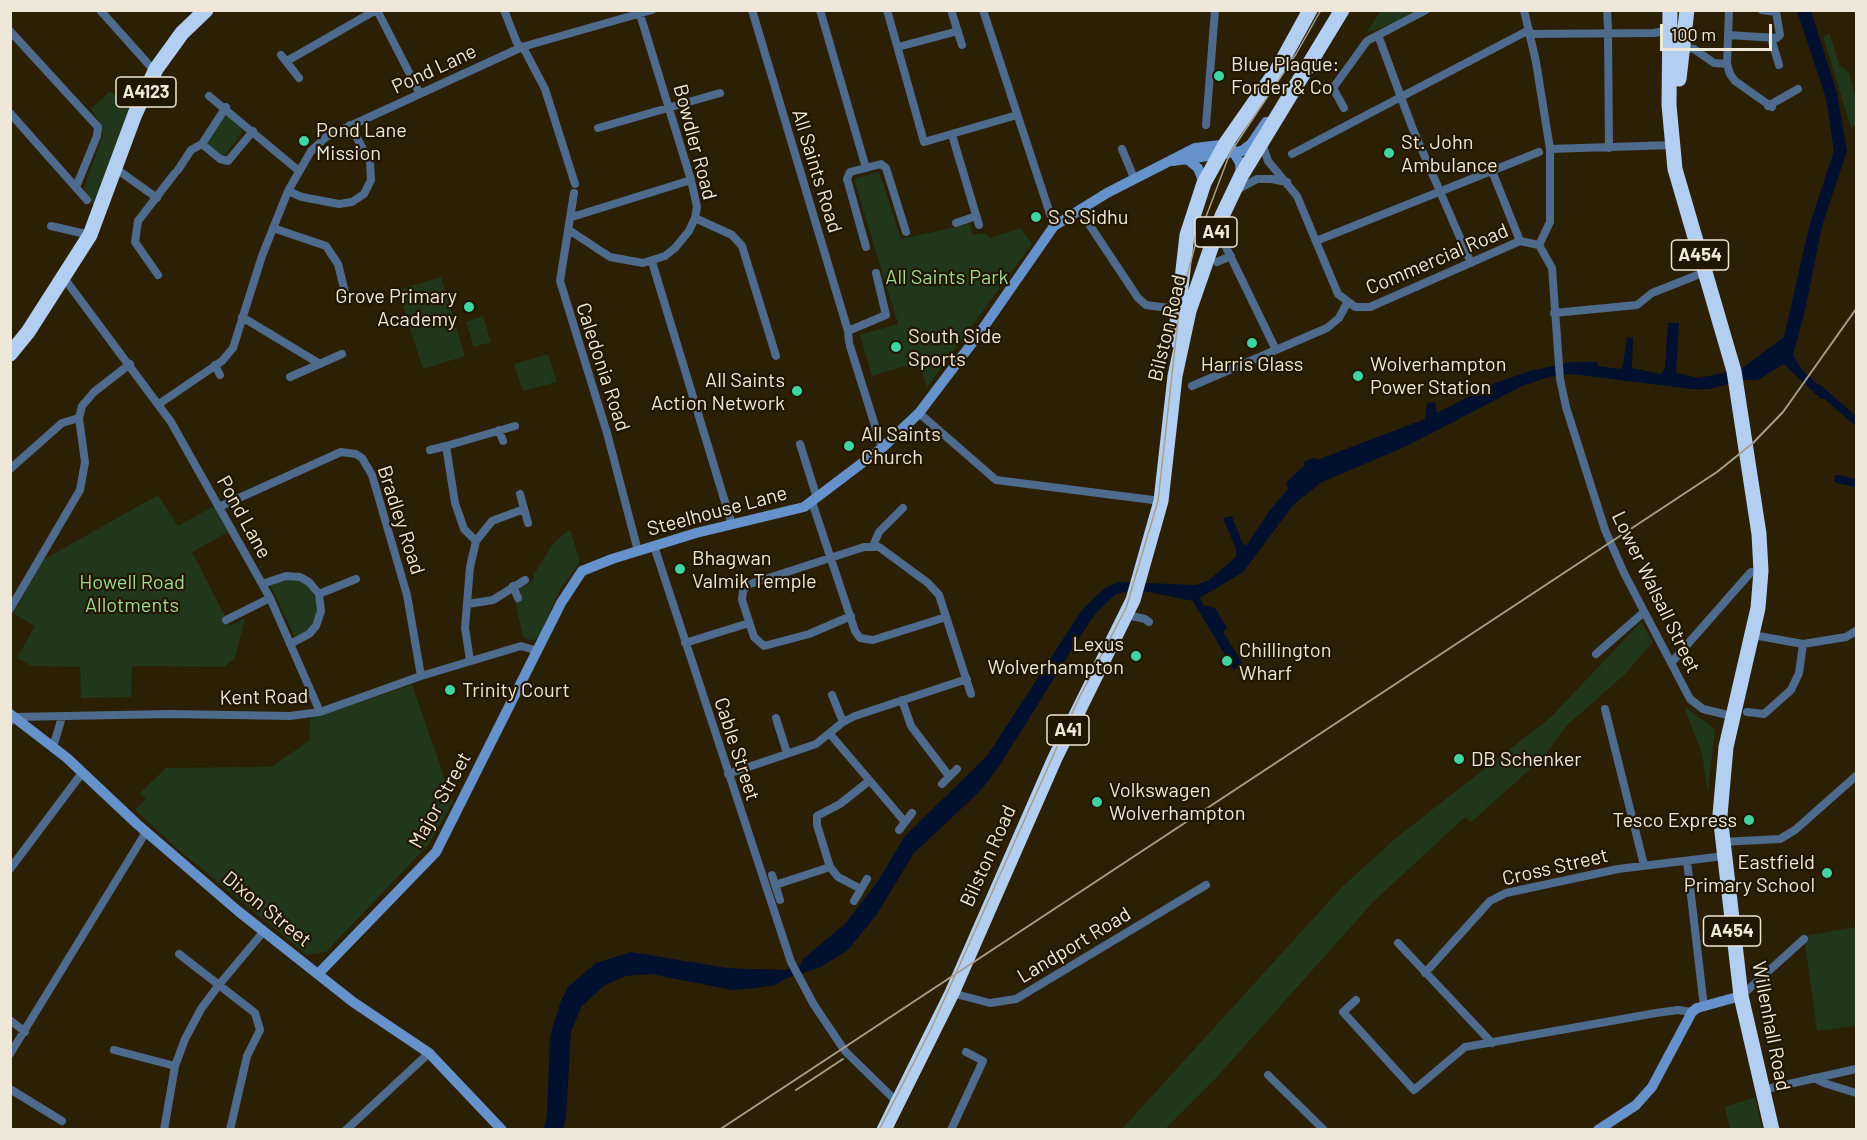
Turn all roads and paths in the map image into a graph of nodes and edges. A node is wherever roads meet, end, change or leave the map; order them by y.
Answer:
1 (100, 10) edge
2 (206, 10) edge
3 (377, 10) edge
4 (504, 10) edge
5 (652, 10) edge
6 (752, 10) edge
7 (820, 10) edge
8 (887, 10) edge
9 (983, 10) edge
10 (1215, 10) edge
11 (1310, 10) edge
12 (1342, 10) edge
13 (1524, 10) edge
14 (1607, 10) edge
15 (1670, 10) edge
16 (1677, 10) edge
17 (1687, 10) edge
18 (1729, 10) edge
19 (1762, 10) edge
20 (640, 12) edge
21 (1423, 12) edge
22 (952, 13) dead end
23 (1608, 30) junction
24 (10, 31) edge
25 (958, 31) junction
26 (1530, 32) junction
27 (1378, 35) junction
28 (1728, 35) junction
29 (1771, 38) junction
30 (1674, 41) junction
31 (962, 45) dead end
32 (522, 47) junction
33 (898, 47) junction
34 (1727, 64) junction
35 (1779, 65) dead end
36 (150, 66) dead end
37 (299, 78) dead end
38 (1798, 89) dead end
39 (720, 93) dead end
40 (420, 94) junction
41 (209, 96) dead end
42 (1401, 97) junction
43 (1287, 100) junction
44 (226, 107) junction
45 (670, 108) junction
46 (1344, 108) dead end
47 (10, 114) edge
48 (1017, 115) junction
49 (350, 125) junction
50 (1206, 125) dead end
51 (598, 128) dead end
52 (254, 131) junction
53 (951, 135) junction
54 (1262, 143) junction
55 (202, 144) junction
56 (1671, 145) junction
57 (1609, 148) junction
58 (1122, 149) dead end
59 (1550, 149) junction
60 (1226, 150) junction
61 (1539, 152) dead end
62 (1292, 154) dead end
63 (1187, 159) junction
64 (1170, 162) junction
65 (115, 168) junction
66 (866, 168) junction
67 (299, 171) junction
68 (1492, 171) junction
69 (1241, 177) junction
70 (1134, 178) junction
71 (692, 180) junction
72 (1287, 182) junction
73 (1204, 183) junction
74 (76, 187) junction
75 (288, 191) junction
76 (1439, 192) junction
77 (1231, 195) junction
78 (157, 198) junction
79 (87, 200) dead end
80 (1079, 209) junction
81 (572, 217) junction
82 (695, 218) junction
83 (956, 223) dead end
84 (51, 226) dead end
85 (1054, 226) junction
86 (273, 228) junction
87 (569, 230) junction
88 (906, 232) dead end
89 (90, 235) junction
90 (1520, 241) junction
91 (1316, 242) junction
92 (1224, 243) dead end
93 (1539, 245) junction
94 (866, 247) dead end
95 (1231, 256) junction
96 (652, 262) junction
97 (1217, 262) dead end
98 (1470, 263) junction
99 (1705, 272) junction
100 (876, 273) dead end
101 (158, 275) dead end
102 (64, 278) junction
103 (346, 296) dead end
104 (1347, 303) junction
105 (1177, 309) junction
106 (1554, 313) junction
107 (242, 317) junction
108 (848, 331) junction
109 (1276, 350) junction
110 (10, 354) edge
111 (342, 354) dead end
112 (776, 356) dead end
113 (130, 364) junction
114 (320, 364) junction
115 (215, 365) junction
116 (220, 375) dead end
117 (1175, 376) junction
118 (290, 377) dead end
119 (1192, 386) dead end
120 (159, 404) junction
121 (919, 413) junction
122 (79, 418) junction
123 (515, 426) dead end
124 (499, 430) junction
125 (503, 441) dead end
126 (800, 444) dead end
127 (446, 446) junction
128 (882, 448) junction
129 (430, 450) dead end
130 (10, 469) edge
131 (520, 494) dead end
132 (814, 500) junction
133 (1161, 501) junction
134 (219, 507) junction
135 (903, 508) dead end
136 (524, 509) junction
137 (528, 523) dead end
138 (732, 525) junction
139 (476, 541) junction
140 (654, 546) junction
141 (873, 546) junction
142 (638, 551) junction
143 (831, 557) junction
144 (1761, 570) junction
145 (356, 579) dead end
146 (525, 580) dead end
147 (262, 584) junction
148 (513, 586) junction
149 (319, 594) junction
150 (270, 598) junction
151 (518, 598) dead end
152 (468, 604) junction
153 (11, 606) edge
154 (1644, 612) junction
155 (1127, 615) junction
156 (851, 616) junction
157 (946, 617) junction
158 (226, 620) dead end
159 (1149, 622) dead end
160 (749, 623) junction
161 (1857, 632) edge
162 (1753, 635) junction
163 (685, 642) junction
164 (290, 644) junction
165 (1803, 644) junction
166 (538, 651) junction
167 (1596, 654) dead end
168 (470, 660) junction
169 (1671, 663) junction
170 (421, 676) junction
171 (967, 679) junction
172 (971, 694) dead end
173 (832, 695) dead end
174 (902, 700) junction
175 (1605, 709) dead end
176 (320, 712) junction
177 (1740, 714) junction
178 (62, 717) junction
179 (12, 718) edge
180 (776, 718) dead end
181 (843, 722) junction
182 (830, 734) junction
183 (53, 747) junction
184 (787, 753) junction
185 (957, 769) dead end
186 (82, 773) junction
187 (728, 774) junction
188 (949, 776) junction
189 (1857, 776) edge
190 (869, 781) junction
191 (942, 783) dead end
192 (912, 813) dead end
193 (146, 832) junction
194 (1723, 849) junction
195 (1688, 861) junction
196 (1644, 865) junction
197 (830, 867) junction
198 (10, 869) edge
199 (772, 875) dead end
200 (867, 879) dead end
201 (775, 885) junction
202 (1206, 885) dead end
203 (861, 889) junction
204 (780, 900) dead end
205 (854, 901) dead end
206 (264, 931) junction
207 (1804, 939) dead end
208 (1398, 943) dead end
209 (179, 954) dead end
210 (319, 973) junction
211 (1425, 973) junction
212 (218, 986) junction
213 (952, 993) junction
214 (1741, 996) junction
215 (1356, 1000) dead end
216 (1704, 1007) junction
217 (1692, 1012) junction
218 (10, 1020) edge
219 (26, 1032) junction
220 (1492, 1043) junction
221 (114, 1050) dead end
222 (966, 1052) dead end
223 (429, 1053) junction
224 (10, 1054) edge
225 (175, 1066) junction
226 (1857, 1070) edge
227 (1268, 1075) dead end
228 (1814, 1078) junction
229 (10, 1089) edge
230 (1762, 1090) junction
231 (1857, 1094) edge
232 (897, 1102) junction
233 (62, 1121) dead end
234 (164, 1130) edge
235 (230, 1130) edge
236 (346, 1130) edge
237 (502, 1130) edge
238 (884, 1130) edge
239 (951, 1130) edge
240 (1324, 1130) edge
241 (1598, 1130) edge
242 (1772, 1130) edge

1 - 36 street
2 - 65 highway, A4123
3 - 37 street
3 - 40 street
4 - 32 street, Caledonia Road
5 - 20 street, Pond Lane
6 - 108 street, All Saints Road
7 - 66 street
8 - 33 street
9 - 48 street
10 - 50 street
11 - 60 highway, Bilston Road / A41
12 - 43 highway, Bilston Road / A41
13 - 26 street
14 - 23 street
15 - 30 highway, A454
16 - 30 highway
17 - 30 highway, A454
18 - 28 street
19 - 29 street
20 - 32 street, Pond Lane
20 - 45 street, Bowdler Road
21 - 27 street
22 - 25 street
23 - 26 street
23 - 30 street
23 - 57 street
24 - 74 street
25 - 31 street
25 - 33 street
26 - 42 street
26 - 59 street
27 - 42 street
27 - 46 street
28 - 29 street
28 - 34 street
29 - 35 street
30 - 34 street
30 - 56 highway, A454
32 - 40 street, Pond Lane
32 - 81 street, Caledonia Road
33 - 53 street
34 - 38 street
39 - 45 street
40 - 49 street, Pond Lane
41 - 44 street
42 - 62 street
42 - 76 street
43 - 54 highway, Bilston Road / A41
43 - 60 street, Steelhouse Lane
44 - 52 street
44 - 55 street
45 - 51 street
45 - 71 street, Bowdler Road
47 - 74 street
48 - 53 street
48 - 85 street
49 - 67 street, Pond Lane
49 - 75 street
52 - 55 street
52 - 67 street
53 - 83 street
54 - 69 highway, Bilston Road / A41
54 - 72 street
55 - 78 street
56 - 57 street
56 - 99 highway, A454
57 - 59 street
58 - 70 street
59 - 93 street
60 - 63 street, Steelhouse Lane
60 - 64 street, Steelhouse Lane
60 - 69 street
60 - 73 highway, Bilston Road / A41
61 - 68 street
63 - 64 street, Steelhouse Lane
63 - 73 street
64 - 70 street, Steelhouse Lane
65 - 78 street
65 - 89 highway, A4123
66 - 88 street
66 - 94 street
67 - 75 street, Pond Lane
68 - 76 street
68 - 90 street
69 - 77 highway, Bilston Road / A41
70 - 80 street, Steelhouse Lane
71 - 81 street
71 - 82 street, Bowdler Road
72 - 77 street
72 - 91 street
73 - 105 highway, Bilston Road / A41
74 - 79 street
75 - 86 street, Pond Lane
76 - 91 street
76 - 98 street
77 - 117 highway, Bilston Road / A41
78 - 101 street
80 - 85 street, Steelhouse Lane
80 - 105 street
81 - 87 street, Caledonia Road
82 - 96 street
82 - 112 street, Bowdler Road
84 - 89 street
85 - 121 street, Steelhouse Lane
86 - 103 street
86 - 107 street, Pond Lane
87 - 96 street
87 - 142 street, Caledonia Road
89 - 102 highway, A4123
90 - 93 street, Commercial Road
90 - 98 street, Commercial Road
91 - 104 street
92 - 95 street
93 - 106 street, Lower Walsall Street
95 - 97 street
95 - 109 street
96 - 138 street
98 - 104 street, Commercial Road
99 - 106 street
99 - 144 highway, A454
100 - 108 street
102 - 110 highway, A4123
102 - 113 street
104 - 109 street, Commercial Road
105 - 117 highway, Bilston Road / A41
106 - 154 street, Lower Walsall Street
107 - 114 street
107 - 115 street, Pond Lane
108 - 128 street, All Saints Road
109 - 119 street, Commercial Road
111 - 114 street
113 - 120 street
113 - 122 street
114 - 118 street
115 - 116 street
115 - 120 street, Pond Lane
117 - 133 highway, Bilston Road / A41
120 - 134 street, Pond Lane
121 - 128 street, Steelhouse Lane
121 - 133 street
122 - 130 street
122 - 153 street
123 - 124 street
124 - 125 street
124 - 127 street
126 - 132 street
127 - 129 street
127 - 139 street
128 - 132 street, Steelhouse Lane
131 - 136 street
132 - 138 street, Steelhouse Lane
132 - 143 street
133 - 155 highway, Bilston Road / A41
134 - 147 street, Pond Lane
134 - 170 street, Bradley Road
135 - 141 street
136 - 137 street
136 - 139 street
138 - 140 street, Steelhouse Lane
139 - 152 street
140 - 142 street, Steelhouse Lane
140 - 163 street, Cable Street
141 - 143 street
141 - 157 street
142 - 166 street, Steelhouse Lane
143 - 156 street
143 - 160 street
144 - 162 highway, A454
144 - 169 street
145 - 149 street
146 - 148 street
147 - 149 street
147 - 150 street, Pond Lane
148 - 151 street
148 - 152 street
149 - 164 street
150 - 158 street
150 - 164 street, Pond Lane
152 - 168 street
154 - 167 street
154 - 169 street, Lower Walsall Street
155 - 159 street
155 - 213 highway, Bilston Road / A41
156 - 157 street
156 - 160 street
157 - 171 street
160 - 163 street
161 - 165 street
162 - 165 street
162 - 177 highway, A454
163 - 187 street, Cable Street
164 - 176 street, Pond Lane
165 - 177 street
166 - 168 street, Kent Road
166 - 210 street, Major Street
168 - 170 street, Kent Road
169 - 177 street, Lower Walsall Street
170 - 176 street, Kent Road
171 - 172 street
171 - 174 street
173 - 181 street
174 - 181 street
174 - 188 street
175 - 196 street
176 - 178 street, Kent Road
177 - 194 highway, Willenhall Road / A454
178 - 179 street, Kent Road
178 - 183 street
179 - 183 street, Dixon Street
180 - 184 street
181 - 182 street
182 - 184 street
182 - 190 street
183 - 186 street, Dixon Street
184 - 187 street
185 - 188 street
186 - 193 street, Dixon Street
186 - 198 street
187 - 232 street, Cable Street
188 - 191 street
189 - 194 street, Cross Street
190 - 192 street
190 - 197 street
193 - 206 street, Dixon Street
193 - 219 street
194 - 195 street, Cross Street
194 - 214 highway, Willenhall Road / A454
195 - 196 street, Cross Street
195 - 216 street
196 - 211 street, Cross Street
197 - 201 street
197 - 203 street
199 - 201 street
200 - 203 street
201 - 204 street
202 - 213 street, Landport Road
203 - 205 street
206 - 210 street, Dixon Street
206 - 212 street
207 - 214 street
208 - 211 street
209 - 212 street
210 - 223 street, Dixon Street
211 - 220 street
212 - 225 street
212 - 235 street
213 - 232 highway, Bilston Road / A41
214 - 216 street
214 - 230 highway, Willenhall Road / A454
215 - 220 street
216 - 217 street
217 - 220 street
217 - 241 street
218 - 219 street
219 - 224 street
221 - 225 street
222 - 239 street
223 - 236 street
223 - 237 street, Dixon Street
225 - 234 street
226 - 228 street
227 - 240 street
228 - 230 street
228 - 231 street
229 - 233 street
230 - 242 highway, Willenhall Road / A454
232 - 238 highway, Bilston Road / A41

